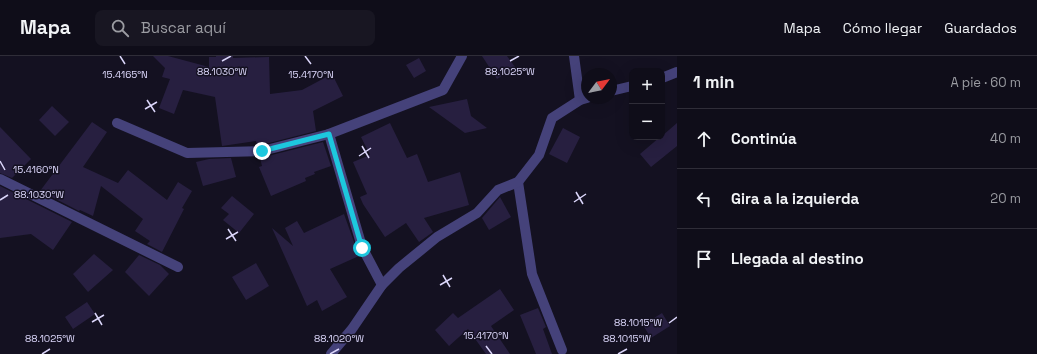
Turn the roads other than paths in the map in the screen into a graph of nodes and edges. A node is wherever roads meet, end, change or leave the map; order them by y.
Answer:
1 (462, 56) edge
2 (574, 56) edge
3 (677, 72) edge
4 (665, 77) edge
5 (629, 87) edge
6 (581, 89) edge
7 (617, 90) edge
8 (581, 100) edge
9 (117, 122) dead end
10 (329, 134) junction
11 (0, 179) edge
12 (518, 182) junction
13 (178, 267) dead end
14 (382, 285) junction
15 (562, 350) dead end
16 (331, 354) edge

1 - 10 street
2 - 6 street
3 - 4 street
5 - 7 street
8 - 12 street
9 - 10 street
10 - 14 street
11 - 13 street
12 - 14 street
12 - 15 street
14 - 16 street

